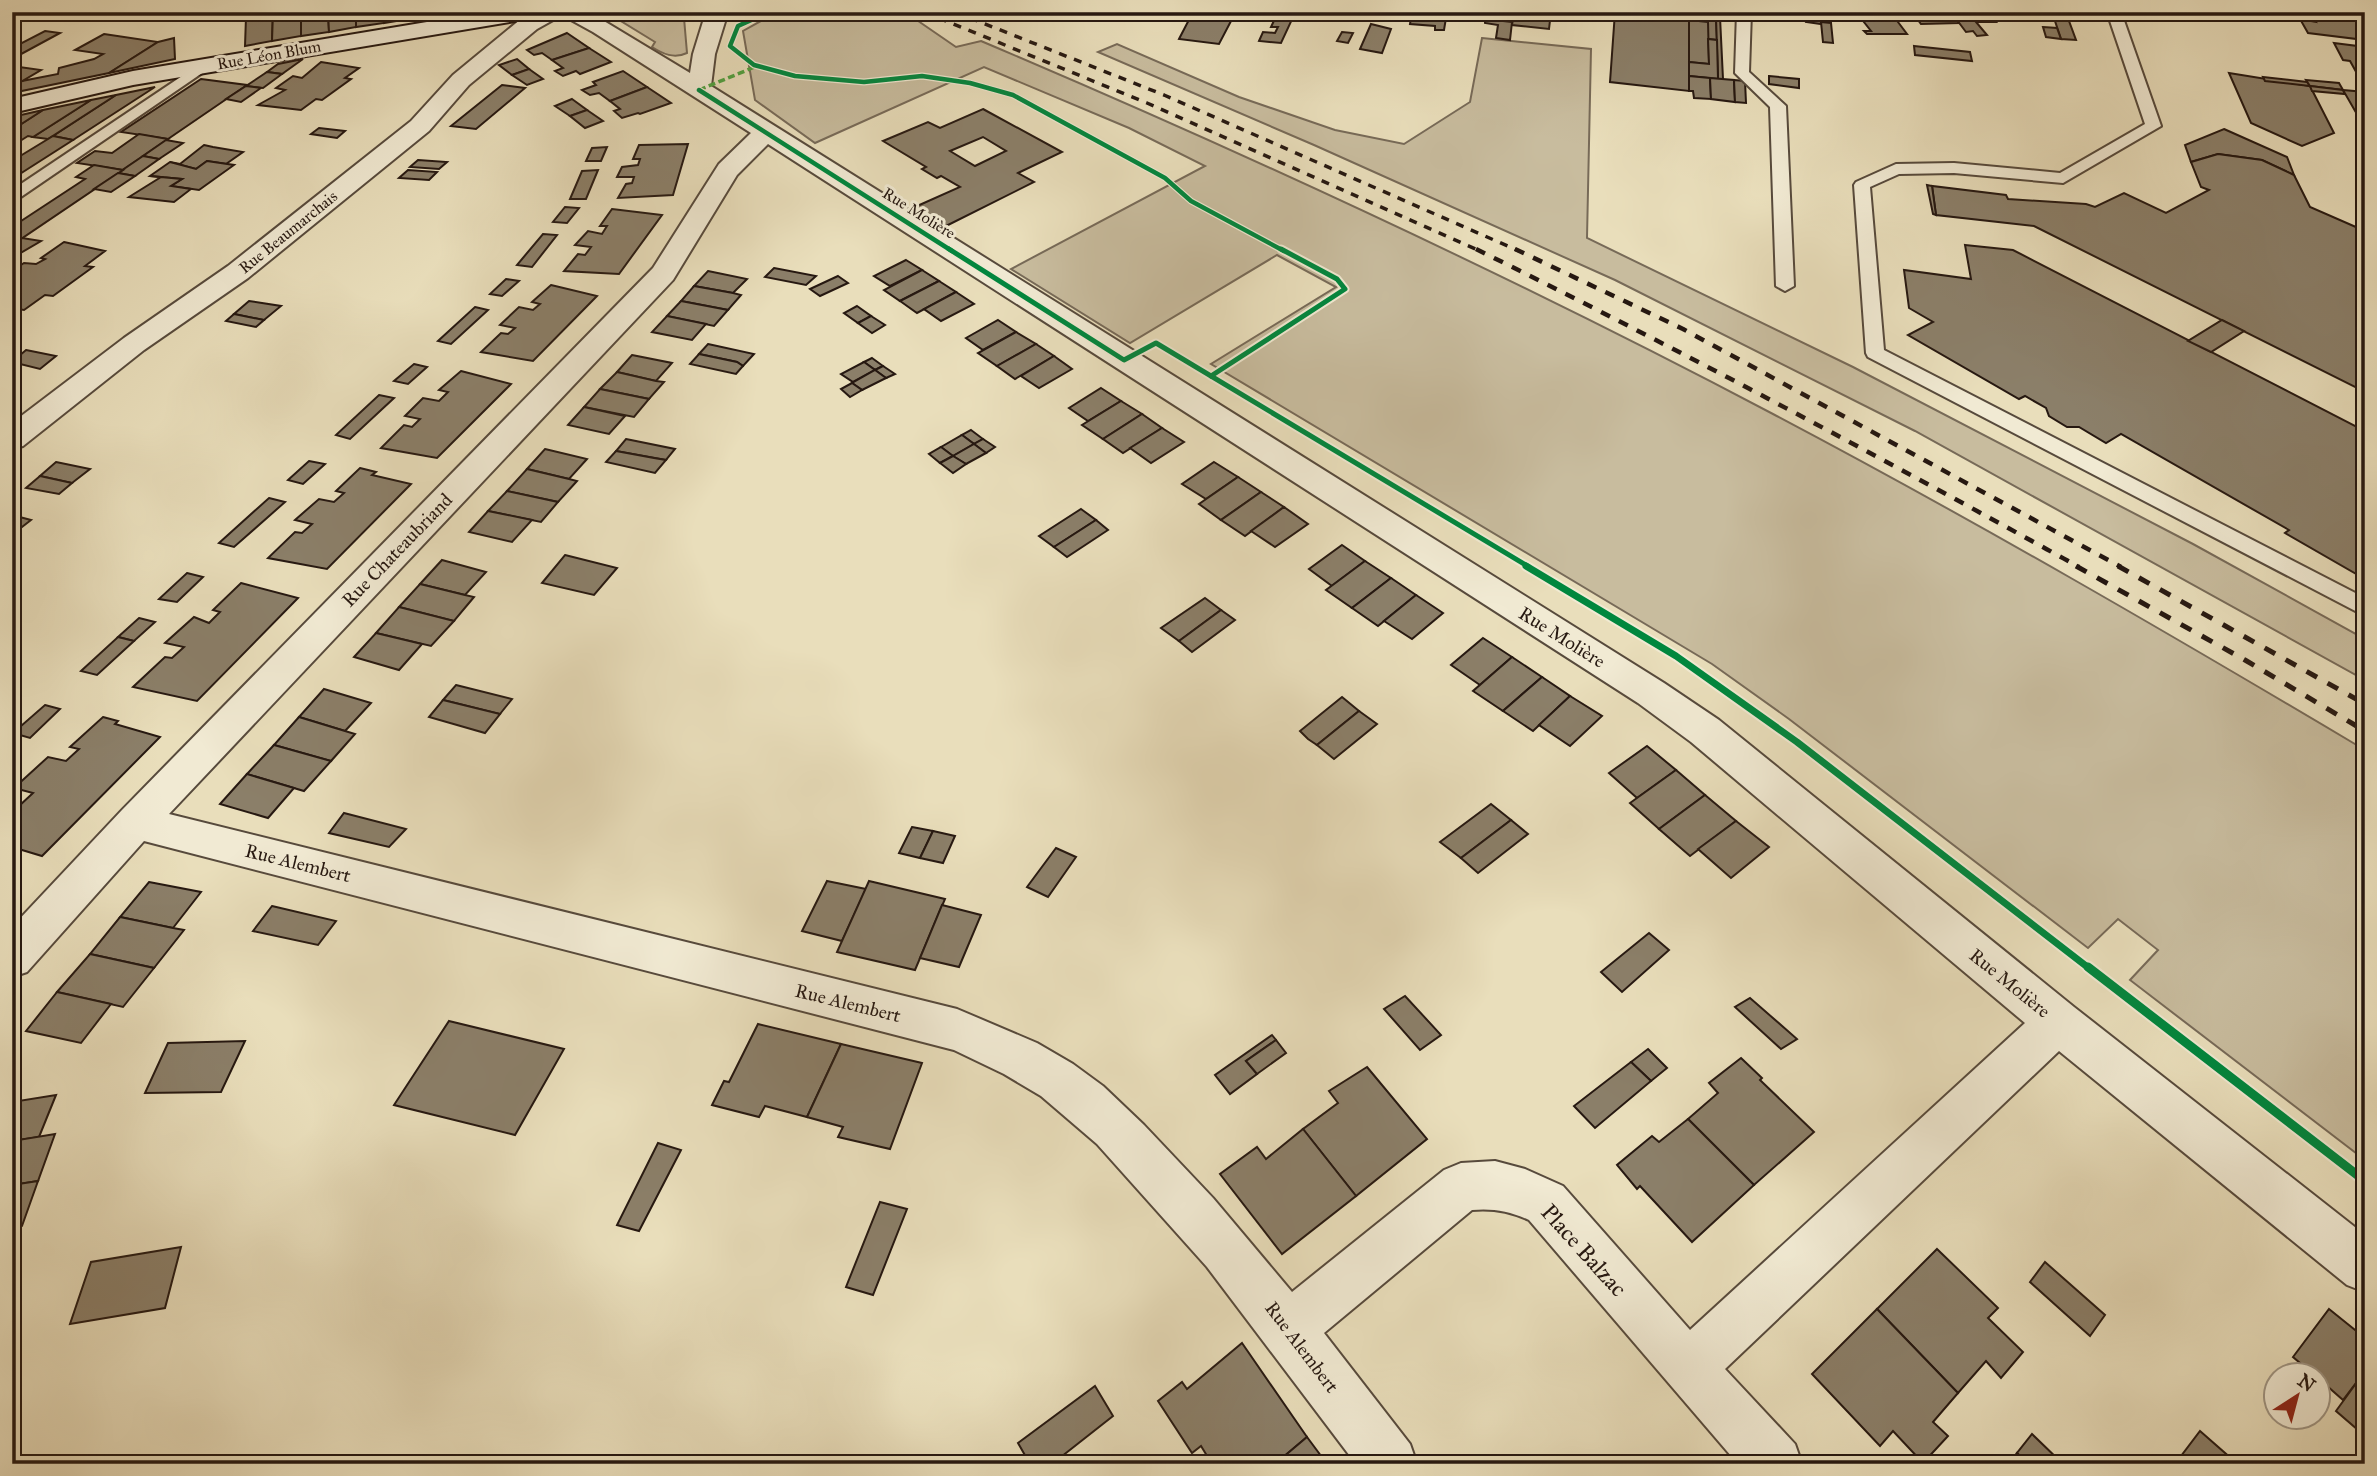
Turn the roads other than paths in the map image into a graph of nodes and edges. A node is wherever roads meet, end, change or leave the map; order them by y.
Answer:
1 (528, 12) edge
2 (553, 12) edge
3 (570, 12) edge
4 (718, 12) edge
5 (1744, 12) edge
6 (2114, 12) edge
7 (204, 66) junction
8 (699, 90) junction
9 (12, 106) edge
10 (766, 133) junction
11 (12, 198) edge
12 (1785, 286) dead end
13 (12, 439) edge
14 (2365, 608) edge
15 (136, 822) junction
16 (12, 958) edge
17 (2058, 1022) junction
18 (2365, 1267) edge
19 (1289, 1328) junction
20 (1688, 1368) junction
21 (1390, 1464) edge
22 (1775, 1464) edge

1 - 7 street, Rue Léon Blum
2 - 13 street, Rue Beaumarchais
3 - 8 street, Rue Molière
4 - 8 street
5 - 12 lane
6 - 14 lane
7 - 9 street, Rue Léon Blum
7 - 11 lane
8 - 10 street, Rue Molière
10 - 15 street, Rue Chateaubriand
10 - 17 street, Rue Molière
15 - 16 street, Rue Chateaubriand
15 - 19 street, Rue Alembert
17 - 18 street, Rue Molière
17 - 20 street
19 - 20 street, Place Balzac
19 - 21 street, Rue Alembert
20 - 22 street, Place Balzac

